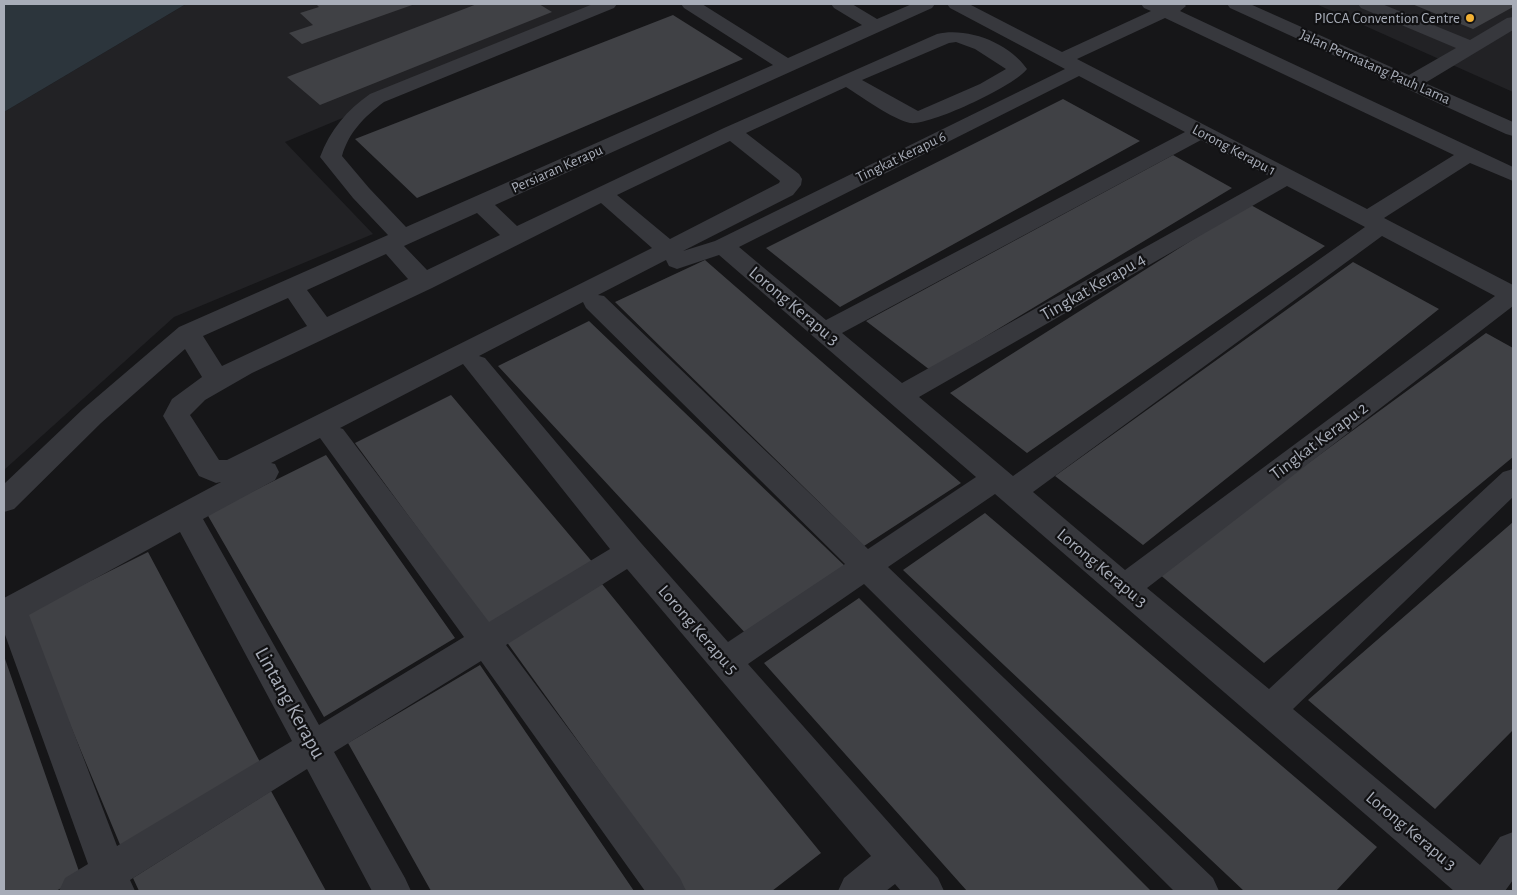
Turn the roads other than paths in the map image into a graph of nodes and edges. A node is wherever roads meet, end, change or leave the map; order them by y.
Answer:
1 (608, 4) edge
2 (690, 4) edge
3 (840, 4) edge
4 (926, 4) edge
5 (956, 4) edge
6 (1236, 4) edge
7 (1367, 4) edge
8 (1167, 6) edge
9 (1513, 22) edge
10 (876, 26) junction
11 (1470, 48) junction
12 (1071, 64) junction
13 (787, 66) junction
14 (847, 80) junction
15 (1410, 83) junction
16 (739, 108) junction
17 (1513, 130) edge
18 (731, 132) junction
19 (1201, 132) junction
20 (1470, 154) junction
21 (1513, 174) edge
22 (1287, 177) junction
23 (604, 195) junction
24 (480, 203) junction
25 (1374, 222) junction
26 (515, 237) junction
27 (396, 240) junction
28 (723, 246) junction
29 (667, 249) junction
30 (424, 282) junction
31 (292, 287) junction
32 (1513, 295) edge
33 (595, 302) junction
34 (323, 330) junction
35 (824, 332) junction
36 (188, 333) junction
37 (476, 364) junction
38 (217, 379) junction
39 (900, 396) junction
40 (333, 436) junction
41 (1513, 480) edge
42 (1004, 485) junction
43 (4, 501) edge
44 (186, 515) junction
45 (630, 552) junction
46 (866, 567) junction
47 (1125, 587) junction
48 (8, 611) edge
49 (485, 641) junction
50 (726, 662) junction
51 (1269, 710) junction
52 (314, 746) junction
53 (1513, 851) edge
54 (896, 858) junction
55 (112, 882) edge
56 (78, 891) edge
57 (392, 891) edge
58 (667, 891) edge
59 (857, 891) edge
60 (924, 891) edge
61 (1200, 891) edge
62 (1483, 891) edge

1 - 27 street
2 - 13 street
3 - 10 street
4 - 10 street, Persiaran Kerapu
5 - 12 street, Lorong Kerapu 1
6 - 15 street, Jalan Permatang Pauh Lama
7 - 11 street
8 - 12 street, Tingkat Kerapu 6
8 - 20 street
9 - 11 street
10 - 13 street, Persiaran Kerapu
11 - 15 street
12 - 19 street, Lorong Kerapu 1
12 - 28 street, Tingkat Kerapu 6
13 - 16 street, Persiaran Kerapu
14 - 14 street
14 - 16 street
15 - 17 street, Jalan Permatang Pauh Lama
16 - 18 street
16 - 24 street, Persiaran Kerapu
18 - 23 street
18 - 29 street
19 - 22 street, Lorong Kerapu 1
19 - 35 street
20 - 21 street
20 - 25 street
22 - 25 street, Lorong Kerapu 1
22 - 39 street, Tingkat Kerapu 4
23 - 26 street
23 - 29 street
24 - 26 street
24 - 27 street, Persiaran Kerapu
25 - 32 street, Lorong Kerapu 1
25 - 42 street
26 - 30 street
27 - 30 street
27 - 31 street, Persiaran Kerapu
28 - 33 street, Tingkat Kerapu 6
28 - 35 street, Lorong Kerapu 3
29 - 38 street
30 - 34 street
31 - 34 street
31 - 36 street, Persiaran Kerapu
32 - 47 street, Tingkat Kerapu 2
33 - 37 street, Tingkat Kerapu 6
33 - 46 street
34 - 38 street
35 - 39 street, Lorong Kerapu 3
36 - 38 street
36 - 43 street, Persiaran Kerapu
37 - 40 street, Tingkat Kerapu 6
37 - 45 street, Lorong Kerapu 5
39 - 42 street, Lorong Kerapu 3
40 - 44 street, Tingkat Kerapu 6
40 - 49 street
41 - 51 street
42 - 46 street
42 - 47 street, Lorong Kerapu 3
44 - 48 street, Tingkat Kerapu 6
44 - 52 street, Lintang Kerapu
45 - 49 street
45 - 50 street, Lorong Kerapu 5
46 - 50 street
46 - 61 street
47 - 51 street, Lorong Kerapu 3
48 - 55 street
49 - 52 street
49 - 58 street
50 - 54 street, Lorong Kerapu 5
51 - 62 street, Lorong Kerapu 3
52 - 55 street
52 - 57 street, Lintang Kerapu
53 - 62 street
54 - 59 street
54 - 60 street, Lorong Kerapu 5
55 - 56 street

